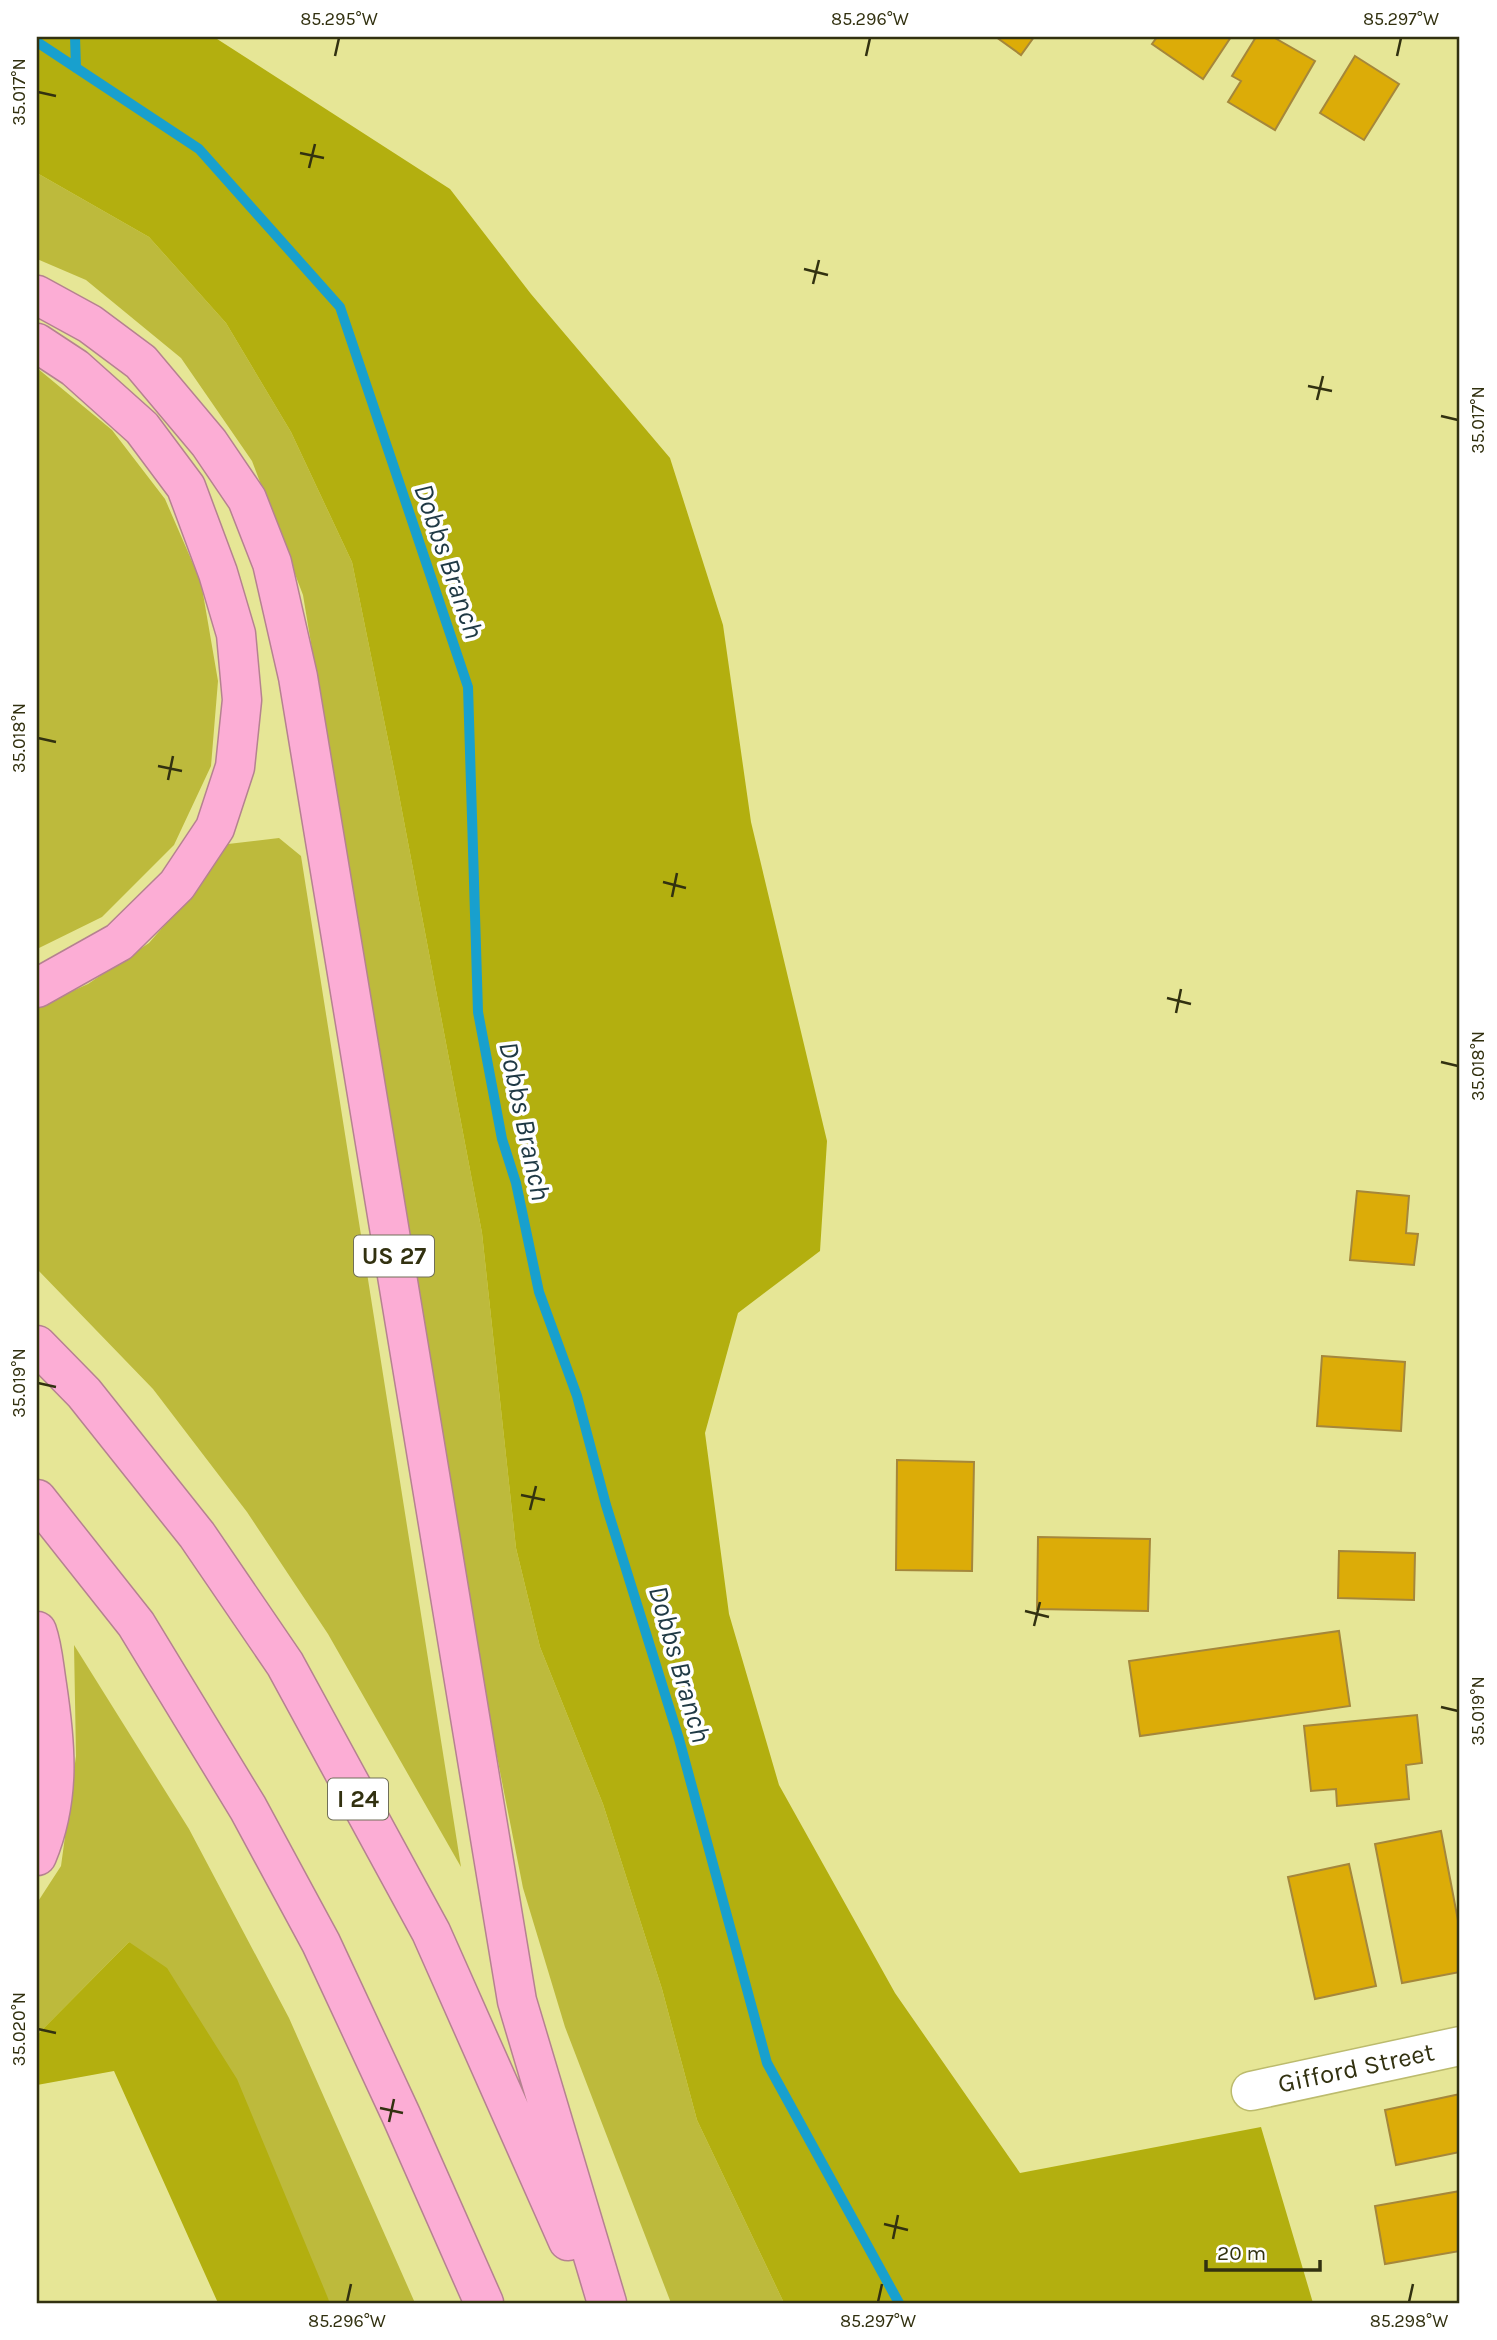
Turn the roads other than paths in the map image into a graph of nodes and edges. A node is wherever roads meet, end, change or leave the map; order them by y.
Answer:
1 (37, 295) edge
2 (37, 343) edge
3 (37, 988) edge
4 (37, 1345) edge
5 (37, 1499) edge
6 (37, 1631) edge
7 (37, 1856) edge
8 (1460, 2046) edge
9 (1251, 2091) dead end
10 (484, 2303) edge
11 (596, 2303) edge
12 (607, 2303) edge

1 - 12 highway, US 27
2 - 3 highway
4 - 11 highway, I 24
5 - 10 highway
6 - 7 highway
8 - 9 street, Gifford Street

